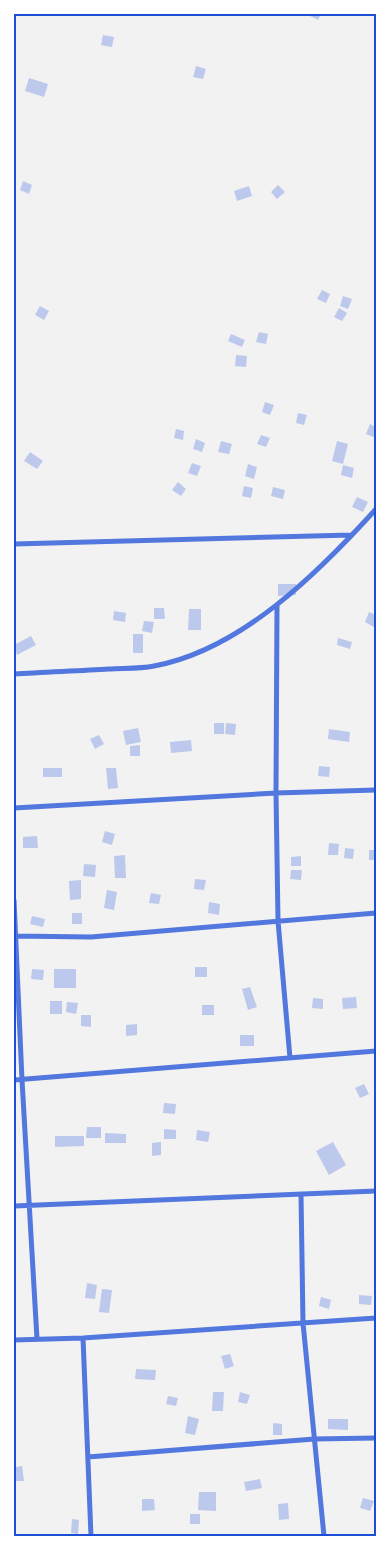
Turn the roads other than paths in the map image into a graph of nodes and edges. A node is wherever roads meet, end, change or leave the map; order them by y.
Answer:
1 (376, 509) edge
2 (352, 535) junction
3 (14, 544) edge
4 (277, 606) junction
5 (14, 674) edge
6 (376, 790) edge
7 (276, 793) junction
8 (14, 808) edge
9 (14, 900) edge
10 (376, 913) edge
11 (278, 921) junction
12 (15, 936) edge
13 (376, 1051) edge
14 (290, 1058) junction
15 (14, 1080) edge
16 (22, 1080) junction
17 (376, 1191) edge
18 (301, 1194) junction
19 (29, 1205) junction
20 (14, 1206) edge
21 (376, 1318) edge
22 (303, 1323) junction
23 (83, 1338) junction
24 (37, 1339) junction
25 (14, 1340) edge
26 (376, 1438) edge
27 (314, 1439) junction
28 (88, 1457) junction
29 (91, 1536) edge
30 (324, 1536) edge

1 - 2 street
2 - 3 street
2 - 4 street
4 - 5 street
4 - 7 street
6 - 7 street
7 - 8 street
7 - 11 street
9 - 12 street
10 - 11 street
11 - 12 street
11 - 14 street
12 - 16 street
13 - 14 street
14 - 16 street
15 - 16 street
16 - 19 street
17 - 18 street
18 - 19 street
18 - 22 street
19 - 20 street
19 - 24 street
21 - 22 street
22 - 23 street
22 - 27 street
23 - 24 street
23 - 28 street
24 - 25 street
26 - 27 street
27 - 28 street
27 - 30 street
28 - 29 street

